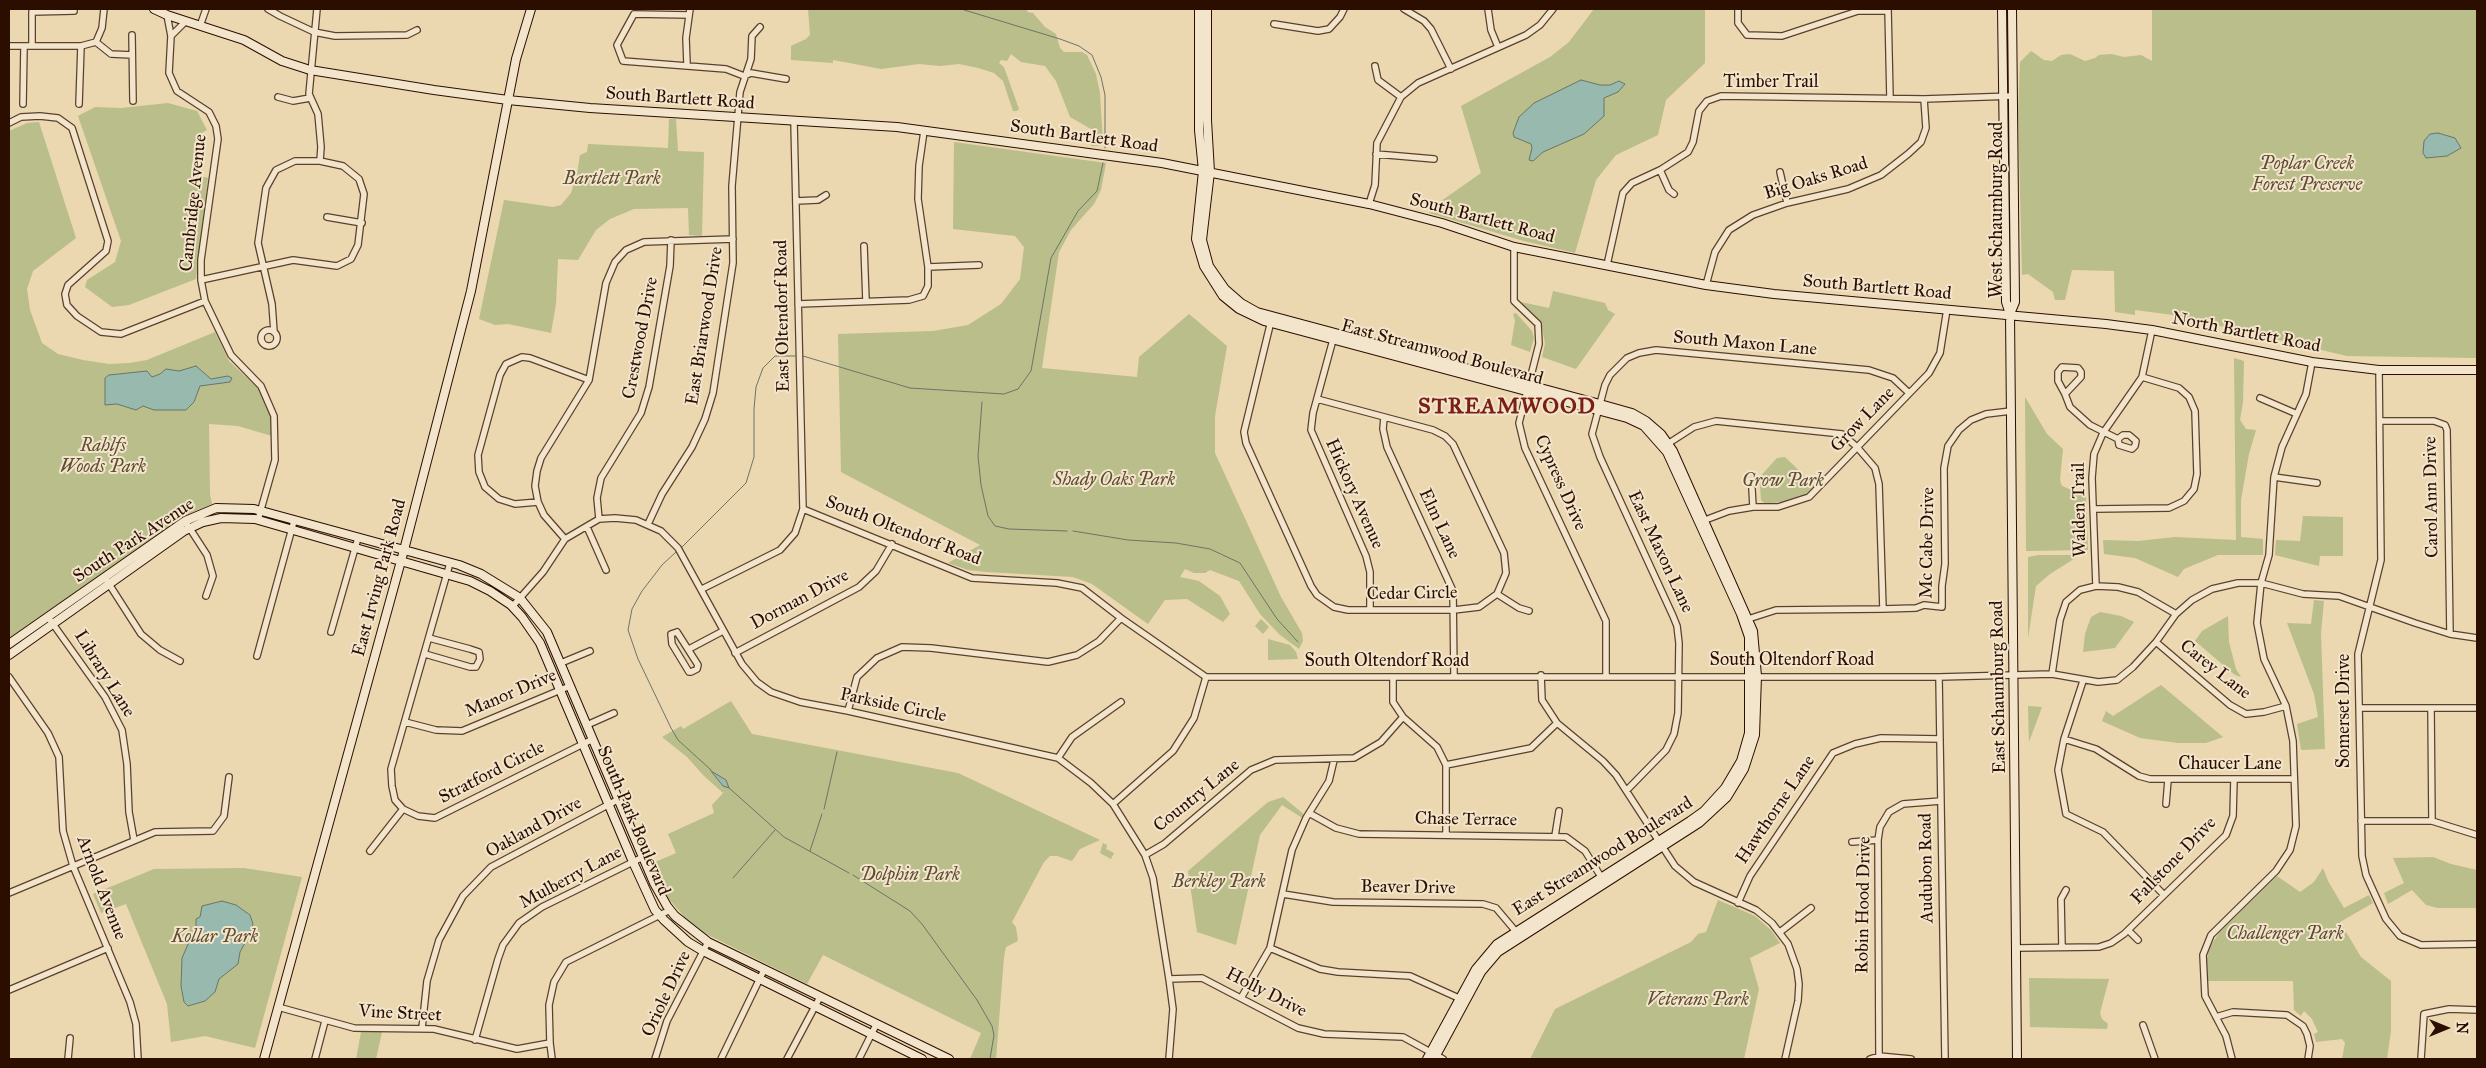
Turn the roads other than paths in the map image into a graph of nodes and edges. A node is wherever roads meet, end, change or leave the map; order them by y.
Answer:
1 (104, 9) edge
2 (154, 9) edge
3 (206, 9) edge
4 (268, 9) edge
5 (317, 9) edge
6 (531, 9) edge
7 (1199, 9) edge
8 (1207, 9) edge
9 (1344, 9) edge
10 (1404, 9) edge
11 (1488, 9) edge
12 (1553, 9) edge
13 (1738, 9) edge
14 (2002, 9) edge
15 (2012, 9) edge
16 (1888, 10) edge
17 (74, 11) dead end
18 (690, 12) edge
19 (167, 15) junction
20 (186, 21) junction
21 (1274, 24) dead end
22 (200, 26) junction
23 (760, 27) dead end
24 (417, 30) dead end
25 (314, 32) junction
26 (132, 35) dead end
27 (171, 36) junction
28 (96, 42) junction
29 (32, 45) junction
30 (9, 46) edge
31 (81, 46) junction
32 (1498, 46) junction
33 (24, 47) junction
34 (132, 55) junction
35 (687, 64) junction
36 (1375, 66) dead end
37 (1451, 69) junction
38 (310, 70) junction
39 (744, 76) junction
40 (786, 79) dead end
41 (2012, 96) junction
42 (1401, 97) junction
43 (2003, 97) junction
44 (310, 98) junction
45 (1890, 98) junction
46 (1924, 98) junction
47 (281, 100) dead end
48 (508, 100) junction
49 (133, 101) dead end
50 (23, 104) dead end
51 (79, 104) dead end
52 (737, 117) junction
53 (794, 122) junction
54 (9, 123) edge
55 (924, 131) junction
56 (1376, 154) junction
57 (1434, 159) dead end
58 (320, 161) junction
59 (1660, 170) junction
60 (1207, 172) junction
61 (1780, 172) dead end
62 (1674, 194) dead end
63 (826, 195) dead end
64 (796, 201) junction
65 (1787, 203) junction
66 (1369, 204) junction
67 (327, 217) dead end
68 (362, 223) junction
69 (733, 239) junction
70 (671, 240) junction
71 (864, 246) dead end
72 (1514, 247) junction
73 (1607, 264) junction
74 (979, 265) dead end
75 (928, 267) junction
76 (263, 268) junction
77 (201, 280) junction
78 (1706, 285) junction
79 (205, 301) junction
80 (866, 301) junction
81 (798, 304) junction
82 (1947, 309) junction
83 (2010, 314) junction
84 (1272, 320) junction
85 (2152, 330) junction
86 (274, 332) dead end
87 (1334, 337) junction
88 (2312, 362) junction
89 (2379, 370) junction
90 (2477, 370) edge
91 (2142, 376) junction
92 (588, 380) junction
93 (1528, 388) junction
94 (1910, 393) junction
95 (2065, 394) junction
96 (2260, 398) dead end
97 (1317, 399) junction
98 (1599, 407) junction
99 (2011, 412) junction
100 (2297, 414) junction
101 (1384, 417) junction
102 (2380, 421) junction
103 (2103, 433) junction
104 (2118, 439) dead end
105 (1666, 445) junction
106 (1857, 446) junction
107 (2274, 477) junction
108 (2317, 483) dead end
109 (1752, 489) dead end
110 (538, 502) junction
111 (1753, 507) junction
112 (803, 509) junction
113 (2095, 509) junction
114 (260, 511) junction
115 (599, 519) junction
116 (185, 520) junction
117 (258, 520) junction
118 (294, 521) junction
119 (1702, 521) junction
120 (648, 524) junction
121 (587, 527) junction
122 (190, 528) junction
123 (292, 530) junction
124 (358, 538) junction
125 (565, 539) junction
126 (892, 544) junction
127 (355, 547) junction
128 (404, 550) junction
129 (401, 560) junction
130 (450, 563) junction
131 (606, 570) dead end
132 (447, 573) junction
133 (104, 577) junction
134 (2261, 583) junction
135 (109, 584) junction
136 (2096, 586) junction
137 (702, 589) junction
138 (1497, 594) junction
139 (206, 596) dead end
140 (520, 598) junction
141 (2370, 606) junction
142 (512, 607) junction
143 (1883, 609) junction
144 (1370, 610) junction
145 (1454, 610) junction
146 (1529, 610) dead end
147 (2176, 614) junction
148 (48, 617) junction
149 (1121, 618) junction
150 (1746, 620) junction
151 (53, 624) junction
152 (723, 631) junction
153 (331, 632) dead end
154 (2450, 634) junction
155 (429, 638) junction
156 (2477, 638) edge
157 (2156, 642) junction
158 (9, 644) edge
159 (689, 649) junction
160 (590, 651) dead end
161 (735, 653) junction
162 (425, 654) junction
163 (9, 655) edge
164 (258, 656) dead end
165 (180, 661) dead end
166 (561, 663) junction
167 (2052, 674) junction
168 (1541, 675) junction
169 (1678, 675) junction
170 (2014, 675) junction
171 (1454, 676) junction
172 (1606, 676) junction
173 (1753, 676) junction
174 (9, 677) edge
175 (1206, 677) junction
176 (1393, 677) junction
177 (1939, 677) junction
178 (2083, 681) junction
179 (570, 686) junction
180 (561, 690) junction
181 (1121, 702) dead end
182 (2286, 706) junction
183 (2360, 708) junction
184 (2431, 708) junction
185 (2477, 708) edge
186 (848, 711) junction
187 (614, 713) dead end
188 (1403, 717) junction
189 (405, 722) junction
190 (1557, 723) junction
191 (587, 725) junction
192 (593, 739) junction
193 (1940, 739) junction
194 (2064, 739) junction
195 (584, 744) junction
196 (1058, 758) junction
197 (1334, 760) junction
198 (1446, 765) junction
199 (230, 778) dead end
200 (2234, 779) junction
201 (2293, 779) junction
202 (2168, 780) junction
203 (1628, 790) junction
204 (619, 799) junction
205 (1941, 801) junction
206 (608, 804) junction
207 (1113, 804) junction
208 (2166, 804) dead end
209 (403, 809) junction
210 (1559, 811) dead end
211 (1309, 813) junction
212 (2361, 821) junction
213 (2432, 821) junction
214 (1446, 834) junction
215 (2477, 835) edge
216 (1554, 836) junction
217 (134, 840) junction
218 (1878, 840) junction
219 (1852, 842) dead end
220 (1659, 844) junction
221 (370, 851) dead end
222 (1145, 855) junction
223 (643, 857) junction
224 (633, 862) junction
225 (73, 866) junction
226 (1603, 879) junction
227 (2066, 890) dead end
228 (9, 893) edge
229 (1283, 894) junction
230 (2164, 895) junction
231 (1738, 903) junction
232 (1810, 908) dead end
233 (670, 910) junction
234 (660, 915) junction
235 (2128, 930) junction
236 (1780, 932) junction
237 (1517, 933) junction
238 (2138, 940) dead end
239 (708, 942) junction
240 (2477, 944) edge
241 (108, 948) junction
242 (1270, 948) junction
243 (2016, 948) junction
244 (2062, 948) junction
245 (703, 951) junction
246 (764, 970) junction
247 (759, 979) junction
248 (1169, 979) junction
249 (9, 990) edge
250 (820, 997) junction
251 (1241, 998) junction
252 (1462, 1000) junction
253 (814, 1007) junction
254 (278, 1008) junction
255 (2477, 1010) edge
256 (2216, 1017) junction
257 (325, 1021) junction
258 (876, 1025) junction
259 (2142, 1025) dead end
260 (422, 1028) junction
261 (871, 1034) junction
262 (70, 1038) dead end
263 (475, 1040) junction
264 (550, 1043) junction
265 (1878, 1056) junction
266 (1434, 1057) edge
267 (68, 1059) edge
268 (138, 1059) edge
269 (264, 1059) edge
270 (315, 1059) edge
271 (552, 1059) edge
272 (655, 1059) edge
273 (721, 1059) edge
274 (787, 1059) edge
275 (859, 1059) edge
276 (922, 1059) edge
277 (949, 1059) edge
278 (1169, 1059) edge
279 (1785, 1059) edge
280 (1870, 1059) edge
281 (1912, 1059) edge
282 (1945, 1059) edge
283 (2018, 1059) edge
284 (2152, 1059) edge
285 (2232, 1059) edge
286 (2308, 1059) edge
287 (2421, 1059) edge

1 - 28 street
2 - 19 street, South Bartlett Road
3 - 22 street
4 - 25 street
5 - 25 street
6 - 48 street, East Irving Park Road
7 - 60 street
8 - 60 street
9 - 21 street
10 - 37 street
11 - 32 street
12 - 32 street
13 - 16 street
14 - 43 street, West Schaumburg Road
15 - 41 street, West Schaumburg Road
16 - 45 street
17 - 29 street
18 - 35 street
18 - 35 street
19 - 20 street, South Bartlett Road
19 - 27 street, Cambridge Avenue
20 - 22 street, South Bartlett Road
20 - 27 street
22 - 38 street, South Bartlett Road
23 - 39 street, East Briarwood Drive
24 - 25 street
25 - 38 street
26 - 34 street
27 - 77 street, Cambridge Avenue
28 - 31 street
28 - 34 street
29 - 31 street
29 - 33 street
30 - 33 street
31 - 51 street
32 - 37 street
33 - 50 street
34 - 49 street
35 - 39 street
36 - 42 street
37 - 42 street
38 - 44 street
38 - 48 street, South Bartlett Road
39 - 40 street
39 - 52 street, East Briarwood Drive
41 - 43 street, Timber Trail
41 - 83 street, West Schaumburg Road
42 - 56 street
43 - 46 street, Timber Trail
43 - 83 street, West Schaumburg Road
44 - 47 street
44 - 58 street
45 - 46 street, Timber Trail
45 - 59 street, Timber Trail
46 - 65 street, Big Oaks Road
48 - 52 street, South Bartlett Road
48 - 128 street, East Irving Park Road
52 - 53 street, South Bartlett Road
52 - 69 street, East Briarwood Drive
53 - 55 street, South Bartlett Road
53 - 64 street, East Oltendorf Road
54 - 79 street
55 - 60 street, South Bartlett Road
55 - 75 street
56 - 57 street
56 - 66 street
58 - 68 street
58 - 76 street
59 - 62 street
59 - 73 street, Timber Trail
60 - 66 street, South Bartlett Road
60 - 84 street, East Streamwood Boulevard
61 - 65 street
63 - 64 street
64 - 81 street, East Oltendorf Road
65 - 78 street, Big Oaks Road
66 - 72 street, South Bartlett Road
67 - 68 street
68 - 76 street
69 - 70 street
69 - 120 street, East Briarwood Drive
70 - 92 street
70 - 115 street, Crestwood Drive
71 - 80 street
72 - 73 street, South Bartlett Road
72 - 93 street, Cypress Drive
73 - 78 street, South Bartlett Road
74 - 75 street
75 - 80 street
76 - 77 street
76 - 86 street
77 - 79 street, Cambridge Avenue
78 - 82 street, South Bartlett Road
79 - 114 street, Cambridge Avenue
80 - 81 street
81 - 112 street, East Oltendorf Road
82 - 83 street, South Bartlett Road
82 - 94 street, Grow Lane
83 - 85 street, North Bartlett Road
83 - 99 street, East Schaumburg Road
84 - 87 street, East Streamwood Boulevard
84 - 144 street, Cedar Circle
85 - 88 street, North Bartlett Road
85 - 91 street, Walden Trail
87 - 93 street, East Streamwood Boulevard
87 - 97 street, Hickory Avenue
88 - 89 street, North Bartlett Road
88 - 100 street
89 - 90 street, North Bartlett Road
89 - 102 street, Somerset Drive
91 - 103 street, Walden Trail
91 - 113 street
92 - 110 street
92 - 110 street
93 - 98 street, East Streamwood Boulevard
93 - 172 street, Cypress Drive
94 - 98 street, South Maxon Lane
94 - 106 street, Grow Lane
95 - 95 street
95 - 103 street
96 - 100 street
97 - 101 street
97 - 144 street, Hickory Avenue
98 - 105 street, East Streamwood Boulevard
98 - 169 street, East Maxon Lane
99 - 143 street, Mc Cabe Drive
99 - 170 street, East Schaumburg Road
100 - 107 street
101 - 138 street
101 - 145 street, Elm Lane
102 - 141 street, Somerset Drive
102 - 154 street, Carol Ann Drive
103 - 104 street
103 - 113 street, Walden Trail
105 - 106 street
105 - 119 street, East Streamwood Boulevard
106 - 111 street, Grow Lane
106 - 143 street
107 - 108 street
107 - 134 street
109 - 111 street
110 - 125 street
111 - 119 street, Grow Lane
112 - 126 street, South Oltendorf Road
112 - 137 street, East Oltendorf Road
113 - 136 street, Walden Trail
114 - 116 street, South Park Avenue
114 - 117 street, Cambridge Avenue
114 - 118 street, South Park Avenue
115 - 120 street, Parkside Circle
115 - 121 street
116 - 122 street
116 - 133 street, South Park Avenue
117 - 122 street, South Park Avenue
117 - 123 street, South Park Avenue
118 - 123 street
118 - 124 street, South Park Avenue
119 - 150 street, East Streamwood Boulevard
120 - 137 street, Parkside Circle
121 - 125 street
121 - 131 street
122 - 135 street, South Park Avenue
122 - 139 street
123 - 127 street, South Park Avenue
123 - 164 street
124 - 127 street
124 - 128 street, South Park Avenue
125 - 140 street
126 - 149 street, South Oltendorf Road
126 - 161 street, Dorman Drive
127 - 129 street, South Park Avenue
127 - 153 street
128 - 129 street, East Irving Park Road
128 - 130 street, South Park Boulevard
129 - 132 street, South Park Boulevard
129 - 254 street, East Irving Park Road
130 - 132 street
130 - 140 street, South Park Boulevard
132 - 142 street, South Park Boulevard
132 - 155 street
133 - 135 street
133 - 148 street, South Park Avenue
134 - 141 street, South Oltendorf Road
134 - 147 street, South Oltendorf Road
134 - 182 street
135 - 151 street, South Park Avenue
135 - 165 street
136 - 147 street
136 - 167 street
137 - 152 street, Parkside Circle
138 - 145 street, Cedar Circle
138 - 146 street
140 - 142 street
140 - 166 street, South Park Boulevard
141 - 154 street, South Oltendorf Road
141 - 183 street, Somerset Drive
142 - 180 street, South Park Boulevard
143 - 150 street, Mc Cabe Drive
144 - 145 street, Cedar Circle
145 - 171 street, Elm Lane
147 - 157 street, South Oltendorf Road
148 - 151 street, Library Lane
148 - 158 street, South Park Avenue
149 - 175 street, South Oltendorf Road
149 - 186 street
150 - 173 street, East Streamwood Boulevard
151 - 163 street, South Park Avenue
151 - 217 street, Library Lane
152 - 159 street
152 - 161 street, Parkside Circle
154 - 156 street, South Oltendorf Road
155 - 162 street
155 - 162 street
157 - 178 street, South Oltendorf Road
157 - 182 street, Carey Lane
159 - 159 street
160 - 166 street
161 - 186 street, Parkside Circle
162 - 189 street
166 - 179 street, South Park Boulevard
167 - 170 street, South Oltendorf Road
167 - 178 street, South Oltendorf Road
168 - 171 street, South Oltendorf Road
168 - 172 street, South Oltendorf Road
168 - 190 street
169 - 172 street, South Oltendorf Road
169 - 173 street, South Oltendorf Road
169 - 203 street, East Maxon Lane
170 - 177 street, South Oltendorf Road
170 - 243 street, East Schaumburg Road
171 - 176 street, South Oltendorf Road
173 - 177 street, South Oltendorf Road
173 - 220 street, East Streamwood Boulevard
174 - 225 street, Arnold Avenue
175 - 176 street, South Oltendorf Road
175 - 207 street
176 - 188 street
177 - 193 street, Audubon Road
178 - 194 street
179 - 180 street, Manor Drive
179 - 191 street, South Park Boulevard
180 - 189 street, Manor Drive
180 - 195 street, South Park Boulevard
181 - 196 street
182 - 201 street
183 - 184 street
183 - 212 street, Somerset Drive
184 - 185 street
184 - 213 street
186 - 196 street, Parkside Circle
187 - 191 street, South Park Boulevard
188 - 197 street, Country Lane
188 - 198 street
189 - 209 street
190 - 198 street
190 - 203 street
191 - 192 street, South Park Boulevard
192 - 195 street, Stratford Circle
192 - 204 street, South Park Boulevard
193 - 205 street, Audubon Road
193 - 231 street, Hawthorne Lane
194 - 202 street, Chaucer Lane
194 - 230 street
195 - 206 street, South Park Boulevard
195 - 209 street, Stratford Circle
196 - 207 street, Parkside Circle
197 - 211 street
197 - 222 street, Country Lane
198 - 214 street
199 - 217 street
200 - 201 street, Chaucer Lane
200 - 202 street, Chaucer Lane
200 - 230 street, Fallstone Drive
201 - 256 street
202 - 208 street, Chaucer Lane
203 - 220 street
204 - 206 street, Oakland Drive
204 - 223 street, South Park Boulevard
205 - 218 street, Robin Hood Drive
205 - 282 street, Audubon Road
206 - 224 street, South Park Boulevard
206 - 260 street, Oakland Drive
207 - 222 street, Parkside Circle
209 - 221 street
210 - 216 street
211 - 214 street, Chase Terrace
211 - 229 street
212 - 213 street
212 - 240 street, Somerset Drive
213 - 215 street
214 - 216 street, Chase Terrace
216 - 226 street, Chase Terrace
217 - 225 street
218 - 219 street
218 - 265 street, Robin Hood Drive
220 - 226 street, East Streamwood Boulevard
220 - 231 street
222 - 248 street, Parkside Circle
223 - 224 street, Mulberry Lane
223 - 233 street, South Park Boulevard
224 - 234 street, South Park Boulevard
224 - 263 street, Mulberry Lane
225 - 228 street
225 - 241 street, Arnold Avenue
226 - 237 street, East Streamwood Boulevard
227 - 244 street
229 - 237 street, Beaver Drive
229 - 242 street
230 - 235 street, Fallstone Drive
231 - 236 street
232 - 236 street
233 - 234 street
233 - 239 street, South Park Boulevard
234 - 245 street, South Park Boulevard
234 - 264 street
235 - 238 street, Fallstone Drive
235 - 244 street, Fallstone Drive
236 - 279 street
237 - 252 street, East Streamwood Boulevard
239 - 245 street, Oriole Drive
239 - 246 street, South Park Boulevard
241 - 249 street
241 - 268 street, Arnold Avenue
242 - 251 street
242 - 252 street
243 - 244 street, Fallstone Drive
243 - 283 street, East Schaumburg Road
245 - 247 street, South Park Boulevard
245 - 272 street, Oriole Drive
246 - 247 street
246 - 250 street, South Park Boulevard
247 - 253 street, South Park Boulevard
247 - 273 street
248 - 251 street, Holly Drive
248 - 278 street, Parkside Circle
250 - 253 street
250 - 258 street, South Park Boulevard
251 - 266 street, Holly Drive
252 - 266 street, East Streamwood Boulevard
253 - 261 street, South Park Boulevard
253 - 274 street
254 - 257 street, Vine Street
254 - 269 street, East Irving Park Road
255 - 287 street
256 - 285 street
256 - 286 street
257 - 260 street, Vine Street
257 - 270 street
258 - 261 street
258 - 277 street, South Park Boulevard
259 - 284 street
260 - 263 street, Vine Street
261 - 275 street
261 - 276 street, South Park Boulevard
262 - 267 street
263 - 264 street, Vine Street
264 - 271 street
265 - 280 street
265 - 281 street

